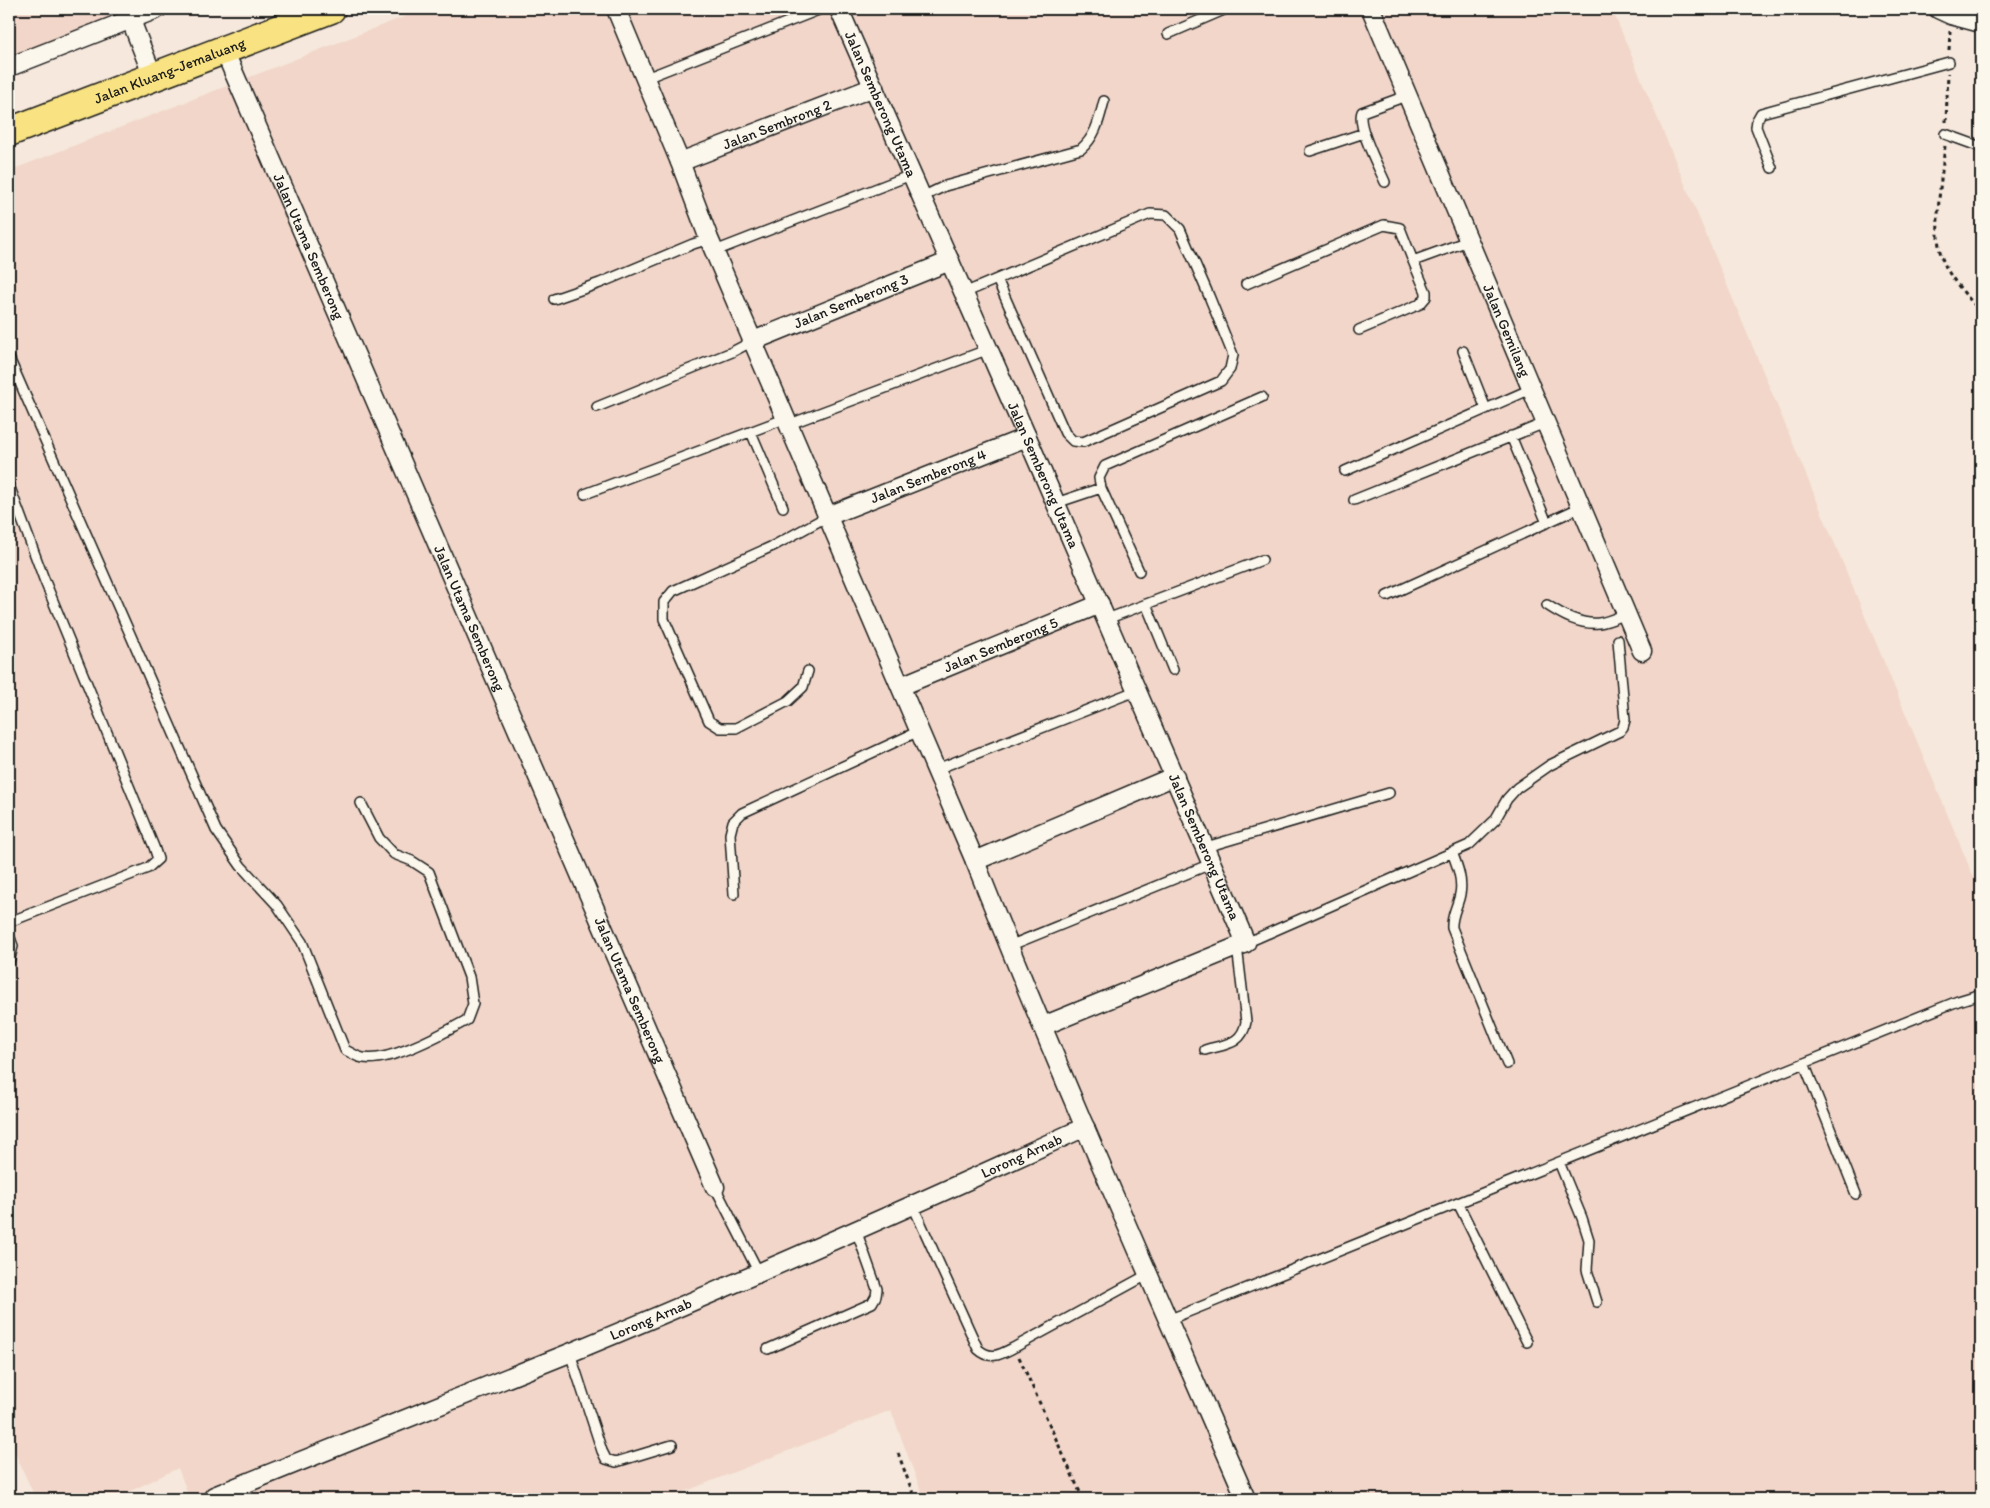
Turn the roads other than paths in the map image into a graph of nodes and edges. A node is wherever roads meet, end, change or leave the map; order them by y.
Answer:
1 (158, 9) edge
2 (331, 9) edge
3 (616, 9) edge
4 (821, 9) edge
5 (839, 9) edge
6 (1226, 9) edge
7 (1371, 9) edge
8 (1945, 12) edge
9 (129, 14) edge
10 (1981, 23) edge
11 (1168, 34) dead end
12 (224, 50) junction
13 (1949, 62) road end
14 (9, 67) edge
15 (153, 77) junction
16 (646, 78) junction
17 (874, 87) junction
18 (1406, 96) junction
19 (1104, 101) dead end
20 (9, 132) edge
21 (1364, 133) junction
22 (1945, 134) road end
23 (1981, 147) edge
24 (1310, 151) dead end
25 (680, 162) junction
26 (1772, 168) dead end
27 (911, 175) junction
28 (1384, 182) dead end
29 (922, 197) junction
30 (1468, 241) junction
31 (712, 245) junction
32 (1413, 260) junction
33 (950, 261) junction
34 (997, 280) junction
35 (1246, 284) dead end
36 (964, 293) junction
37 (554, 299) dead end
38 (1359, 330) dead end
39 (753, 341) junction
40 (989, 349) junction
41 (1463, 351) dead end
42 (9, 358) edge
43 (1531, 389) junction
44 (1262, 397) dead end
45 (597, 407) dead end
46 (1486, 409) junction
47 (788, 421) junction
48 (1545, 423) junction
49 (751, 432) junction
50 (1511, 436) junction
51 (1027, 437) junction
52 (1345, 471) dead end
53 (9, 485) edge
54 (1101, 488) junction
55 (585, 494) dead end
56 (1354, 500) dead end
57 (1056, 503) junction
58 (783, 507) dead end
59 (1581, 507) junction
60 (828, 516) junction
61 (1547, 523) junction
62 (1262, 560) dead end
63 (1139, 571) dead end
64 (1387, 596) dead end
65 (1146, 604) junction
66 (1547, 605) dead end
67 (1103, 612) junction
68 (1626, 614) junction
69 (1618, 640) dead end
70 (1642, 651) dead end
71 (1173, 670) dead end
72 (808, 671) dead end
73 (901, 686) junction
74 (1138, 690) junction
75 (919, 731) junction
76 (936, 769) junction
77 (1175, 776) junction
78 (1389, 793) dead end
79 (361, 803) dead end
80 (1452, 852) junction
81 (1209, 855) junction
82 (975, 860) junction
83 (734, 894) dead end
84 (9, 922) edge
85 (9, 935) edge
86 (1242, 944) junction
87 (1009, 946) junction
88 (9, 962) edge
89 (1981, 994) edge
90 (1043, 1026) junction
91 (1205, 1050) dead end
92 (1804, 1063) junction
93 (1508, 1064) dead end
94 (1085, 1127) junction
95 (1559, 1162) junction
96 (715, 1187) joint
97 (1856, 1194) dead end
98 (1458, 1203) junction
99 (913, 1206) junction
100 (856, 1230) junction
101 (759, 1273) junction
102 (1147, 1275) junction
103 (1597, 1302) dead end
104 (1168, 1320) junction
105 (1528, 1342) dead end
106 (768, 1349) dead end
107 (570, 1353) junction
108 (672, 1445) dead end
109 (212, 1499) edge
110 (1246, 1499) edge

1 - 9 street
2 - 12 highway, Jalan Kluang-Jemaluang
3 - 16 street
4 - 16 lane
5 - 17 street, Jalan Semberong Utama
6 - 11 lane
7 - 18 street, Jalan Gemilang
8 - 10 street
9 - 14 street
9 - 15 street
12 - 15 highway, Jalan Kluang-Jemaluang
12 - 96 street, Jalan Utama Semberong
13 - 26 lane
15 - 20 highway, Jalan Kluang-Jemaluang
16 - 25 street
17 - 25 street, Jalan Sembrong 2
17 - 27 street, Jalan Semberong Utama
18 - 21 lane
18 - 30 street, Jalan Gemilang
19 - 29 lane
21 - 24 lane
21 - 28 lane
22 - 23 lane
25 - 31 street
27 - 29 street, Jalan Semberong Utama
27 - 31 lane
29 - 33 street, Jalan Semberong Utama
30 - 32 lane
30 - 43 street, Jalan Gemilang
31 - 37 lane
31 - 39 street
32 - 35 lane
32 - 38 lane
33 - 36 street, Jalan Semberong Utama
33 - 39 street, Jalan Semberong 3
34 - 34 lane
34 - 36 lane
36 - 40 street, Jalan Semberong Utama
39 - 45 lane
39 - 47 street
40 - 47 lane
40 - 51 street, Jalan Semberong Utama
41 - 46 lane
42 - 79 lane
43 - 46 lane
43 - 48 street, Jalan Gemilang
44 - 54 lane
46 - 52 lane
47 - 49 lane
47 - 60 street
48 - 50 lane
48 - 59 street, Jalan Gemilang
49 - 55 lane
49 - 58 lane
50 - 56 lane
50 - 61 lane
51 - 57 street, Jalan Semberong Utama
51 - 60 street, Jalan Semberong 4
53 - 84 lane
54 - 57 lane
54 - 63 lane
57 - 67 street, Jalan Semberong Utama
59 - 61 lane
59 - 68 street, Jalan Gemilang
60 - 72 lane
60 - 73 street
61 - 64 lane
62 - 65 lane
65 - 67 lane
65 - 71 lane
66 - 68 lane
67 - 73 street, Jalan Semberong 5
67 - 74 street, Jalan Semberong Utama
68 - 70 street, Jalan Gemilang
69 - 80 lane
73 - 75 street
74 - 76 lane
74 - 77 street, Jalan Semberong Utama
75 - 76 street
75 - 83 lane
76 - 82 street
77 - 81 street, Jalan Semberong Utama
77 - 82 street
78 - 81 lane
80 - 86 lane
80 - 93 lane
81 - 86 street, Jalan Semberong Utama
81 - 87 lane
82 - 87 street
85 - 88 lane
86 - 90 street
86 - 91 lane
87 - 90 street
89 - 92 lane
90 - 94 street
92 - 95 lane
92 - 97 lane
94 - 99 street, Lorong Arnab
94 - 102 street
95 - 98 lane
95 - 103 lane
96 - 101 lane
98 - 104 lane
98 - 105 lane
99 - 100 street, Lorong Arnab
99 - 102 lane
100 - 101 street, Lorong Arnab
100 - 106 lane
101 - 107 street, Lorong Arnab
102 - 104 street
104 - 110 street
107 - 108 lane
107 - 109 street, Lorong Arnab

